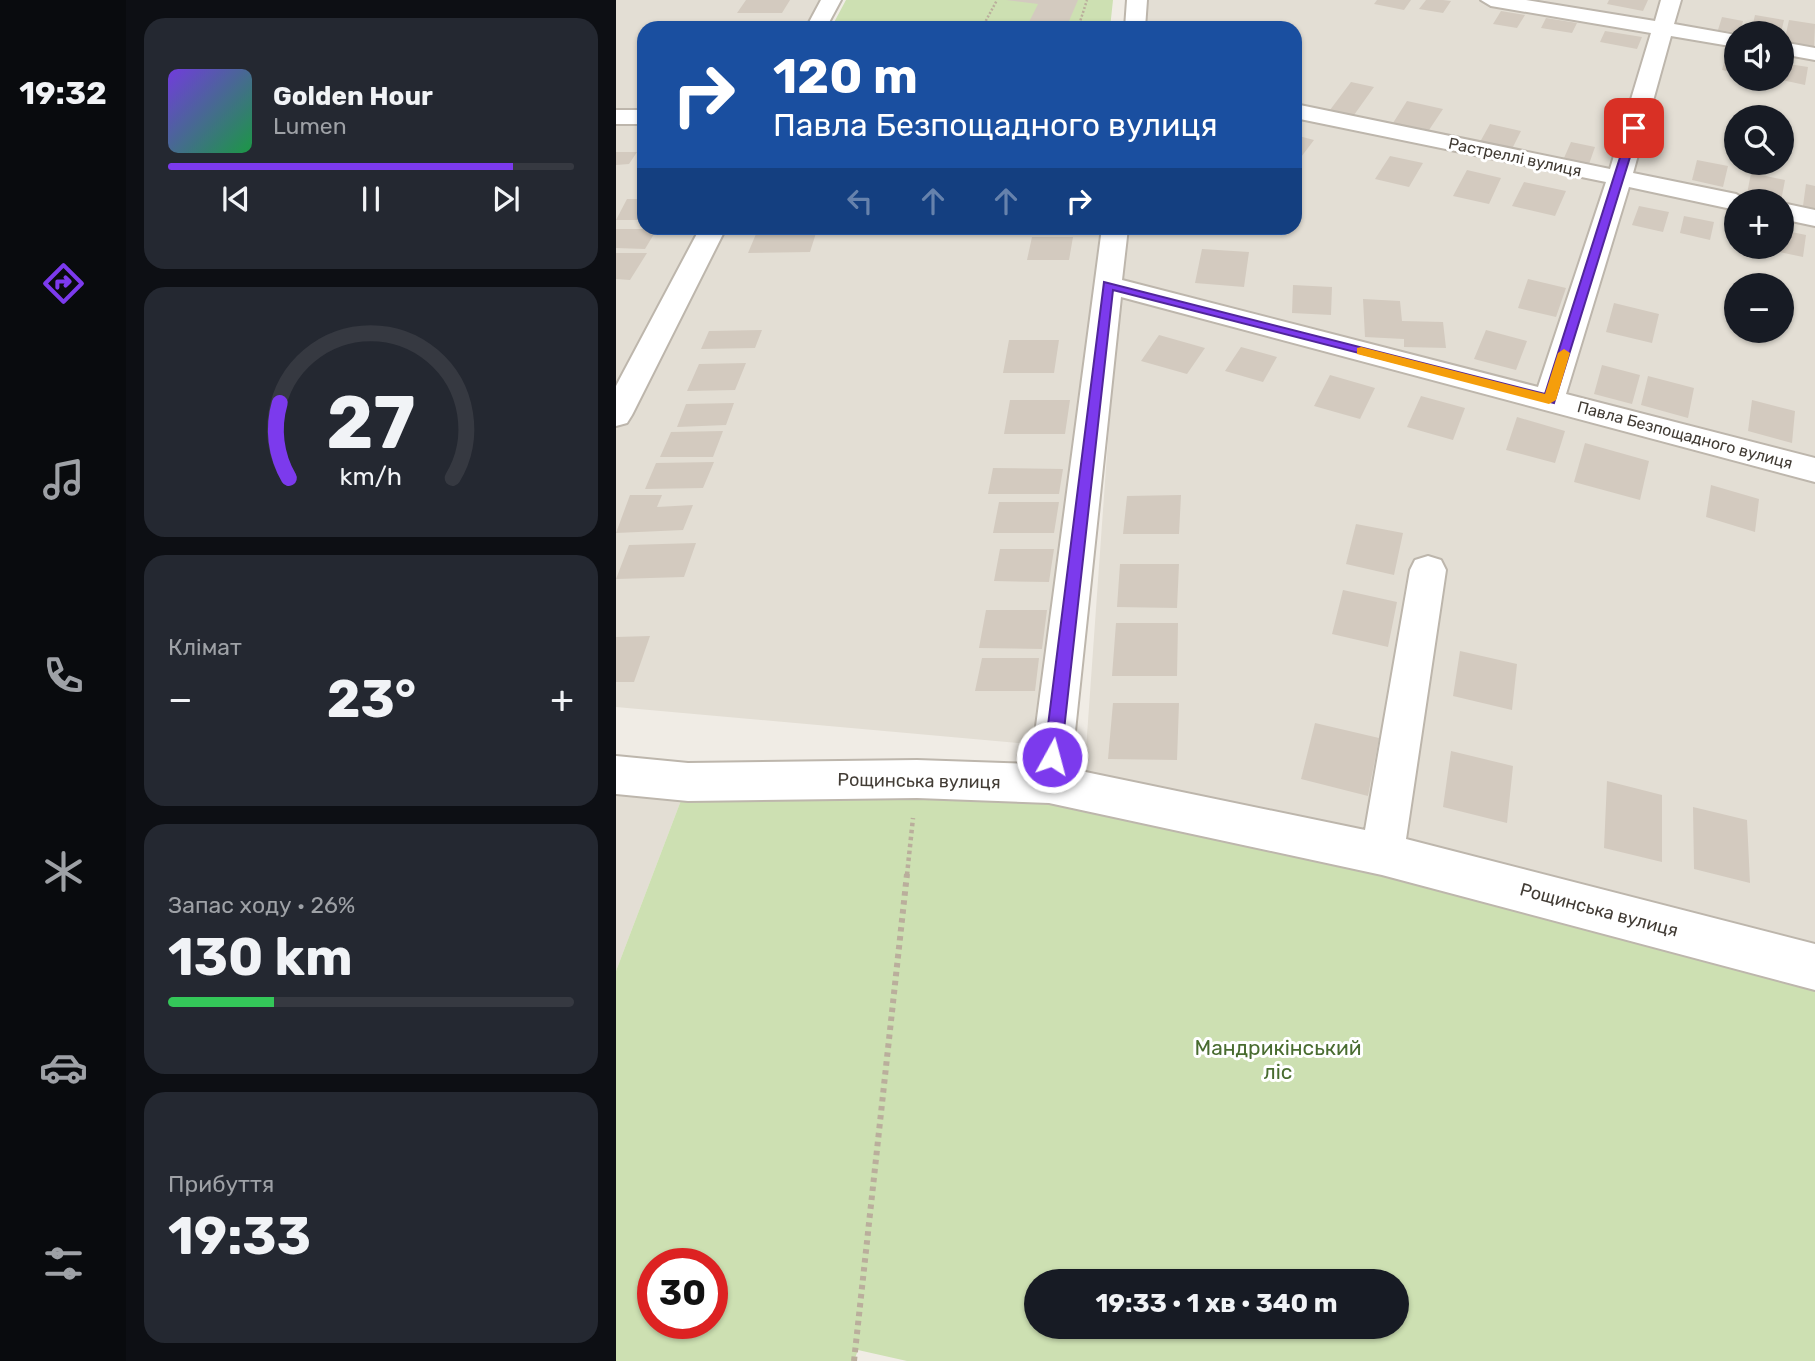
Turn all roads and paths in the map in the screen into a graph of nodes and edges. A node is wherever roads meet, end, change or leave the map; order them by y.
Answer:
1 (831, 0) edge
2 (997, 0) edge
3 (1087, 0) edge
4 (1138, 0) edge
5 (1491, 0) edge
6 (1671, 0) edge
7 (820, 21) edge
8 (986, 21) edge
9 (1080, 21) edge
10 (1136, 21) edge
11 (1663, 28) junction
12 (1724, 39) edge
13 (1794, 50) edge
14 (1815, 54) edge
15 (1302, 112) edge
16 (616, 117) edge
17 (637, 117) edge
18 (1619, 179) junction
19 (1724, 200) edge
20 (1794, 214) edge
21 (1815, 218) edge
22 (709, 235) edge
23 (1114, 235) edge
24 (1108, 285) junction
25 (1549, 400) junction
26 (616, 415) edge
27 (1815, 470) edge
28 (1429, 570) dead end
29 (616, 775) edge
30 (917, 779) junction
31 (1049, 784) junction
32 (1382, 854) junction
33 (1815, 967) edge
34 (854, 1361) edge

1 - 7 street
2 - 8 path
3 - 9 path
4 - 10 street
5 - 11 street
6 - 11 street
11 - 12 street
11 - 18 street
13 - 14 street
15 - 18 street, Растреллі вулиця
16 - 17 street
18 - 19 street, Растреллі вулиця
18 - 25 street
20 - 21 street
22 - 26 street
23 - 24 street
24 - 25 street, Павла Безпощадного вулиця
24 - 31 street
25 - 27 street, Павла Безпощадного вулиця
28 - 32 street
29 - 30 street, Рощинська вулиця
30 - 31 street, Рощинська вулиця
30 - 34 path
31 - 32 street, Рощинська вулиця
32 - 33 street, Рощинська вулиця

